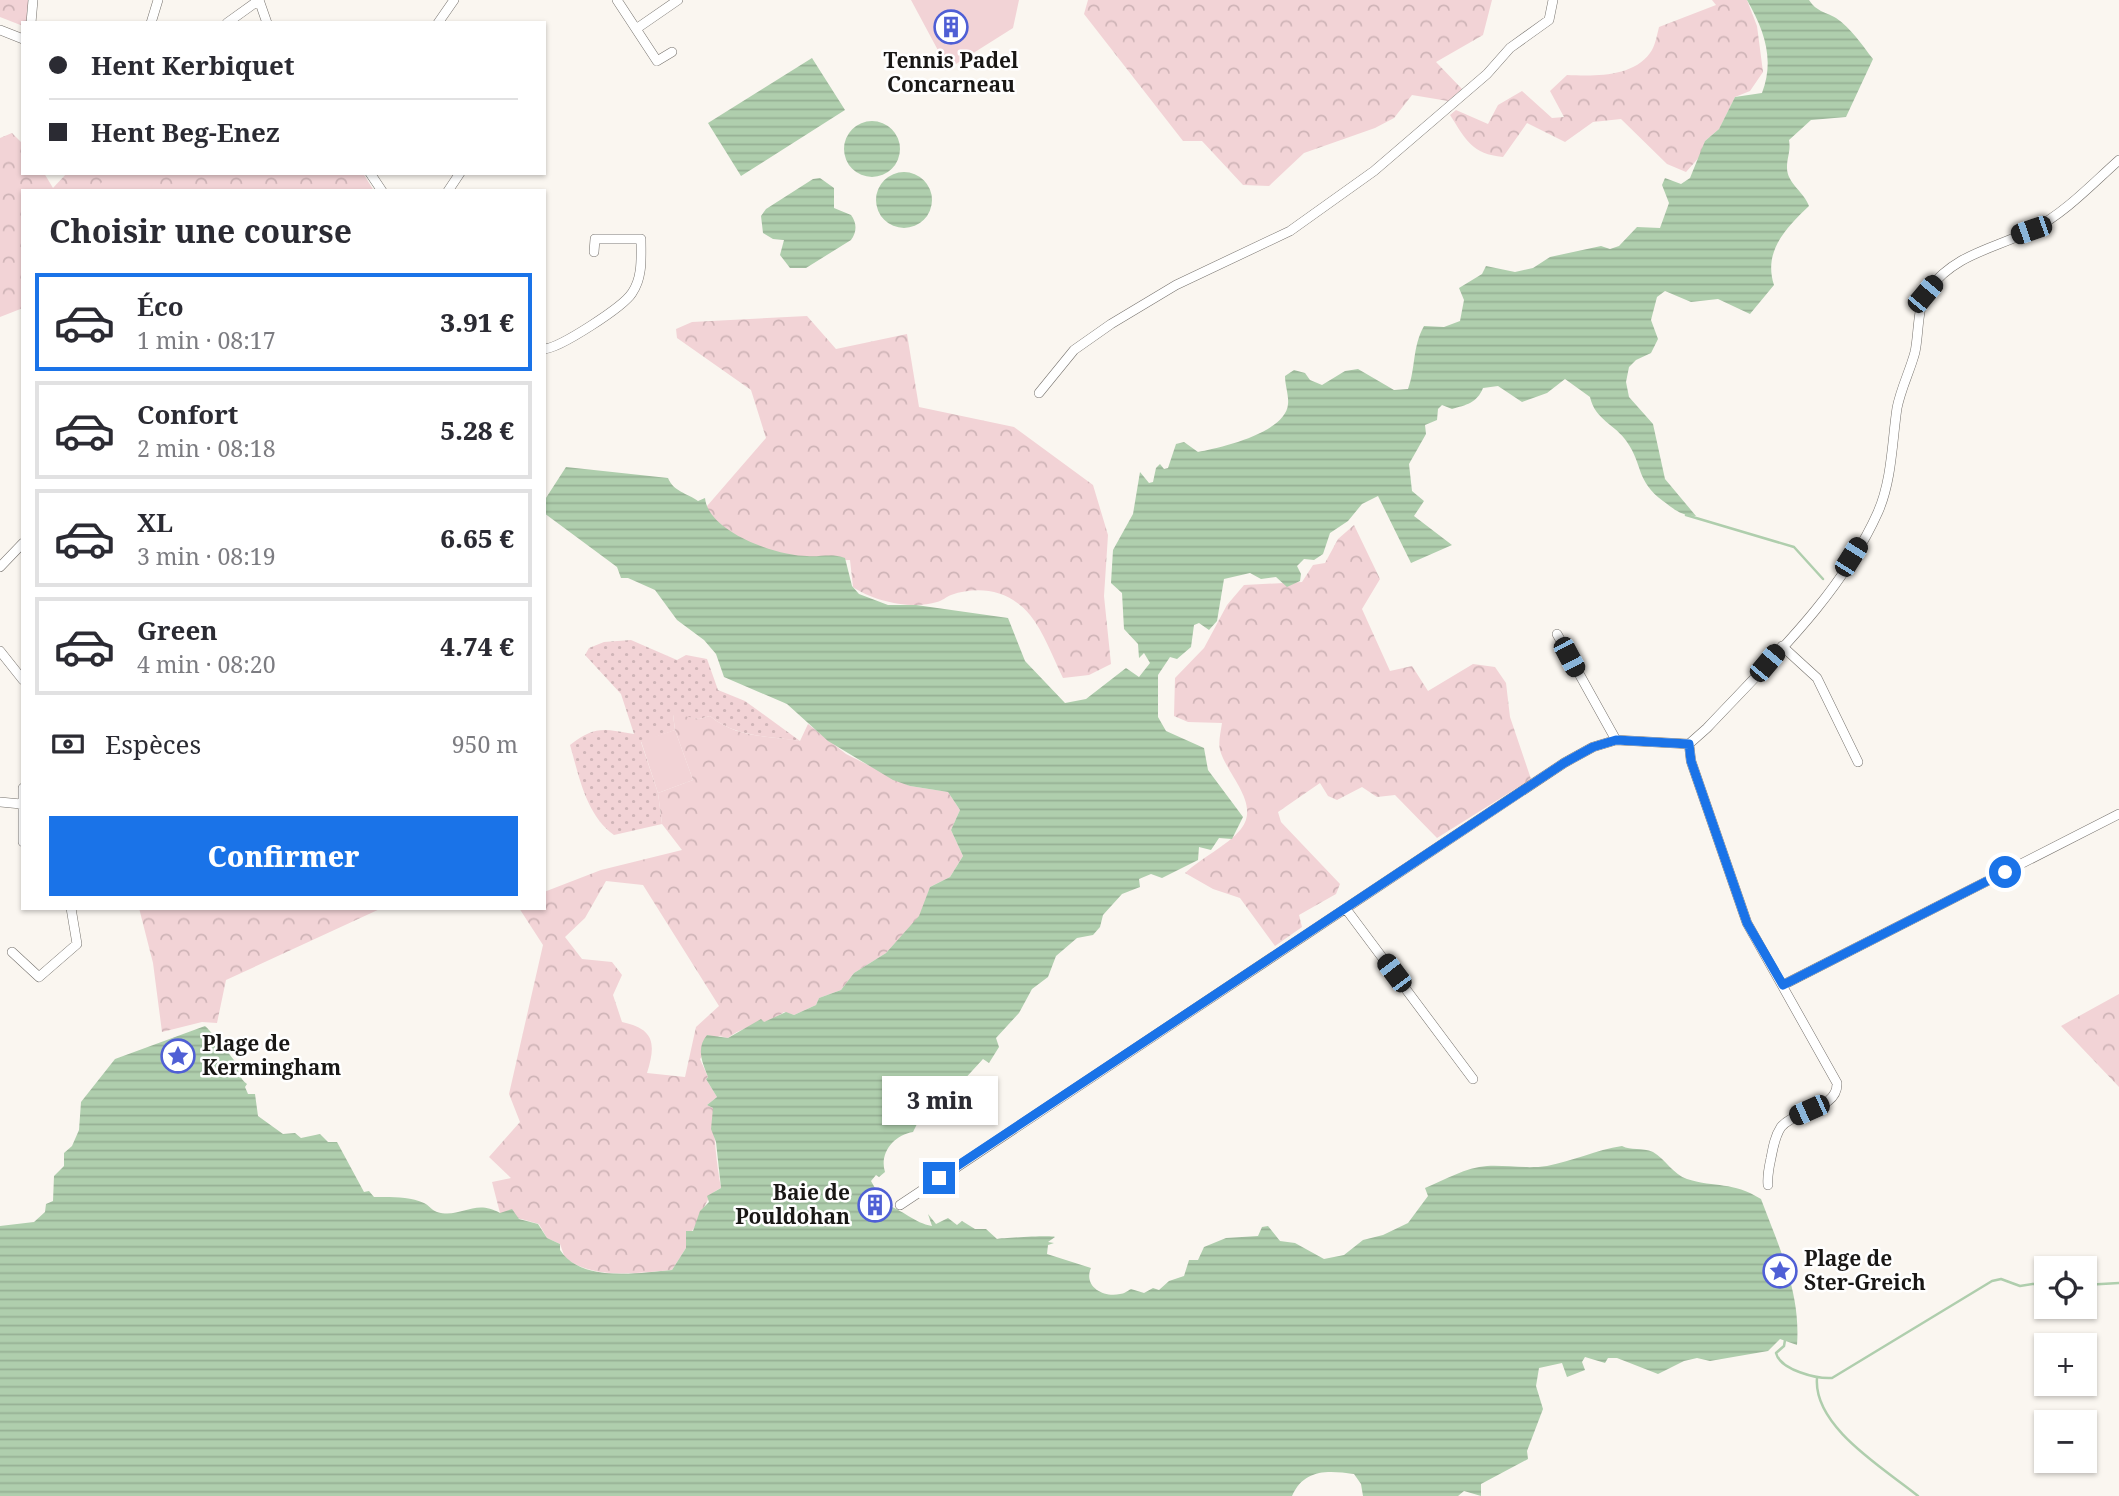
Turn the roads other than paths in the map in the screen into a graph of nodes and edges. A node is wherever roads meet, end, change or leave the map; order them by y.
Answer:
1 (33, 0) edge
2 (158, 0) edge
3 (259, 0) edge
4 (454, 0) edge
5 (617, 0) edge
6 (678, 0) edge
7 (1553, 0) edge
8 (31, 21) edge
9 (152, 21) edge
10 (230, 21) edge
11 (266, 21) edge
12 (439, 21) edge
13 (636, 29) junction
14 (0, 30) edge
15 (21, 39) edge
16 (673, 52) dead end
17 (2119, 160) edge
18 (594, 253) dead end
19 (546, 349) edge
20 (1039, 393) dead end
21 (21, 545) edge
22 (0, 567) edge
23 (1558, 634) dead end
24 (1782, 646) junction
25 (0, 651) edge
26 (21, 677) edge
27 (1616, 740) junction
28 (1689, 744) junction
29 (1858, 762) dead end
30 (0, 802) edge
31 (21, 804) edge
32 (2119, 814) edge
33 (1346, 909) junction
34 (71, 910) edge
35 (12, 952) dead end
36 (1783, 985) junction
37 (1473, 1079) dead end
38 (1768, 1185) dead end
39 (900, 1205) dead end

1 - 8 street
2 - 9 street
3 - 10 street
3 - 11 street
4 - 12 street
5 - 13 street
6 - 13 street
7 - 20 street
13 - 16 street
14 - 15 street
17 - 24 street
18 - 19 street
21 - 22 street
23 - 27 street
24 - 28 street
24 - 29 street
25 - 26 street
27 - 28 street
27 - 33 street
28 - 36 street
30 - 31 street
32 - 36 street
33 - 37 street
33 - 39 street
34 - 35 street
36 - 38 street

